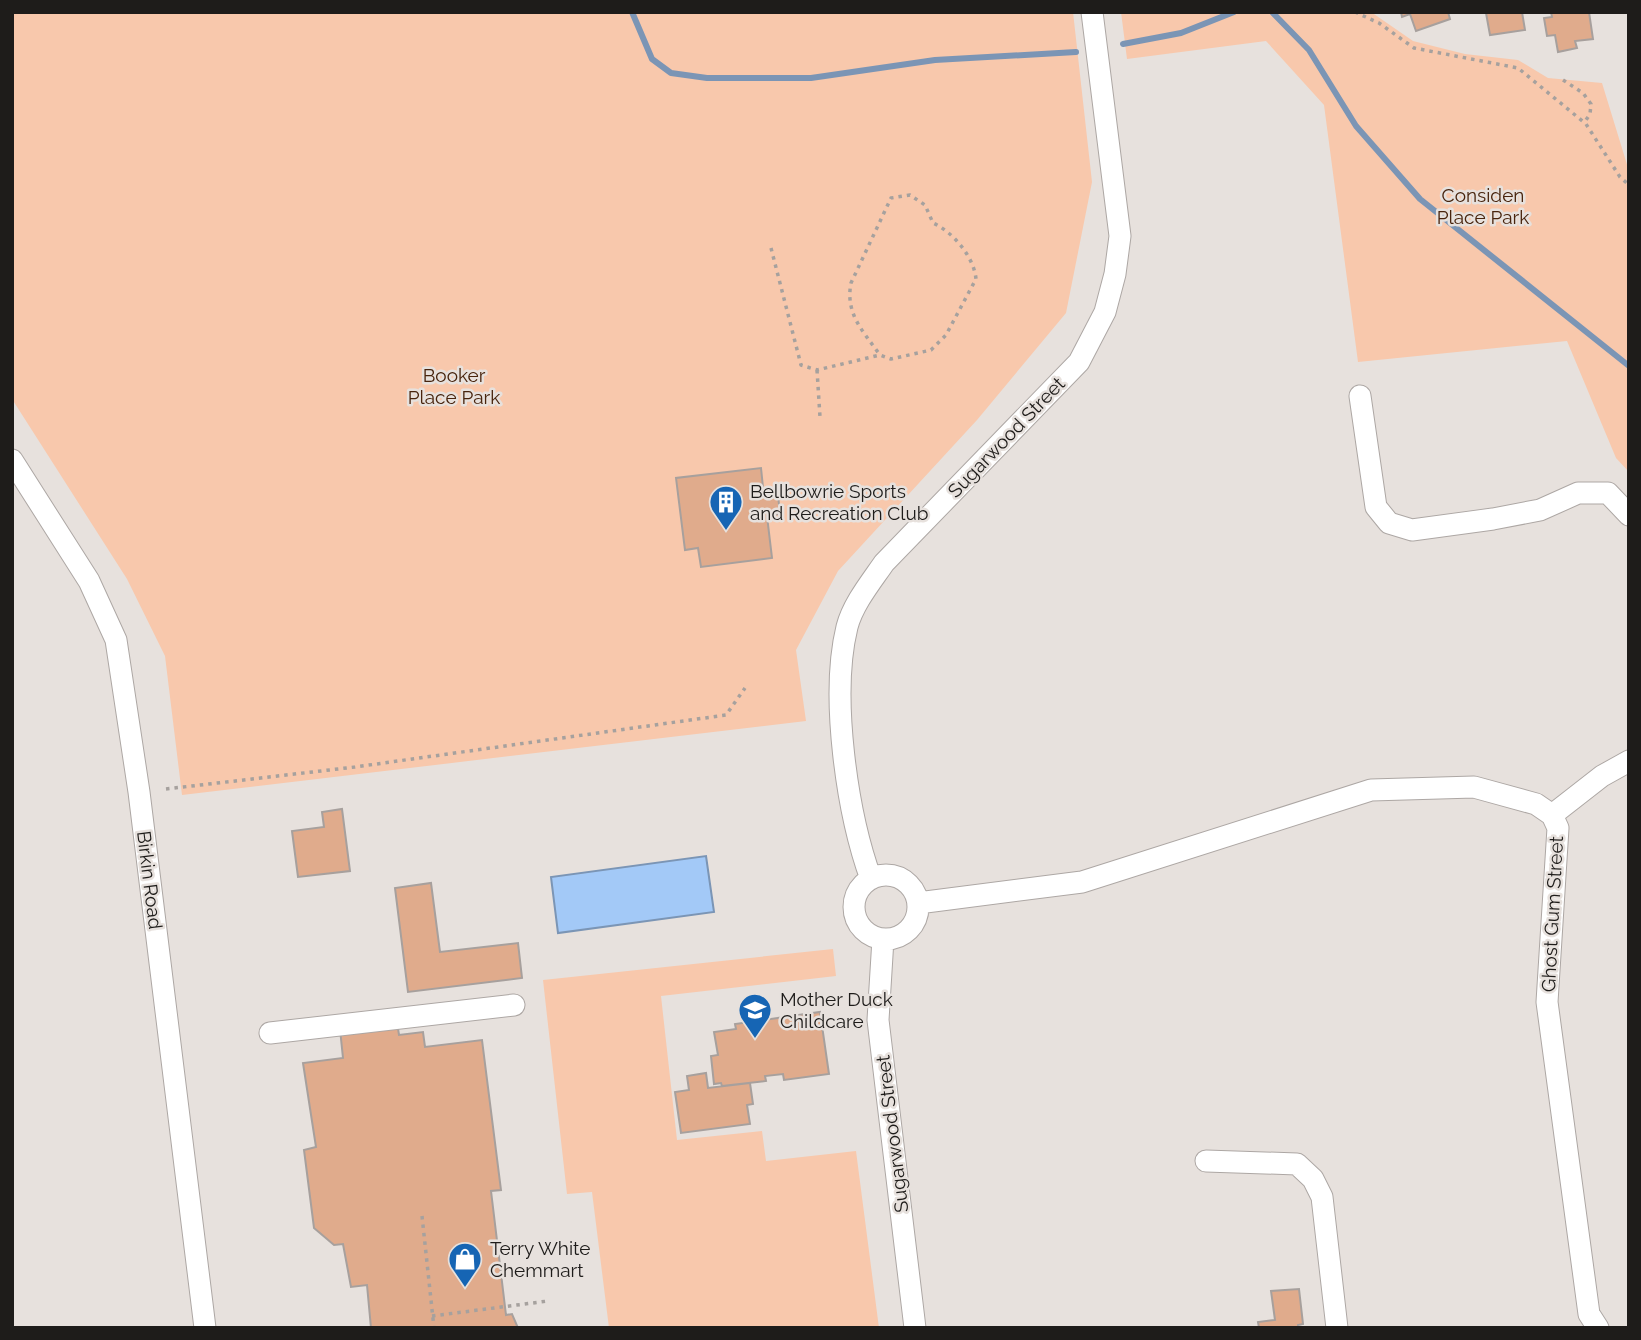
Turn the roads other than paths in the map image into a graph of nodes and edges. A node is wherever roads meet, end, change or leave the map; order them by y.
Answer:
1 (1092, 12) edge
2 (1360, 396) dead end
3 (12, 460) edge
4 (1629, 515) edge
5 (1629, 761) edge
6 (1552, 815) junction
7 (871, 879) junction
8 (918, 903) junction
9 (883, 939) junction
10 (514, 1005) dead end
11 (270, 1033) dead end
12 (1206, 1161) dead end
13 (205, 1328) edge
14 (915, 1328) edge
15 (1337, 1328) edge
16 (1598, 1328) edge

1 - 7 street, Sugarwood Street
2 - 4 street
3 - 13 street, Birkin Road
5 - 6 street
6 - 8 street, Ghost Gum Street
6 - 16 street, Ghost Gum Street
7 - 8 street
7 - 9 street
8 - 9 street
9 - 14 street, Sugarwood Street
10 - 11 street
12 - 15 street

